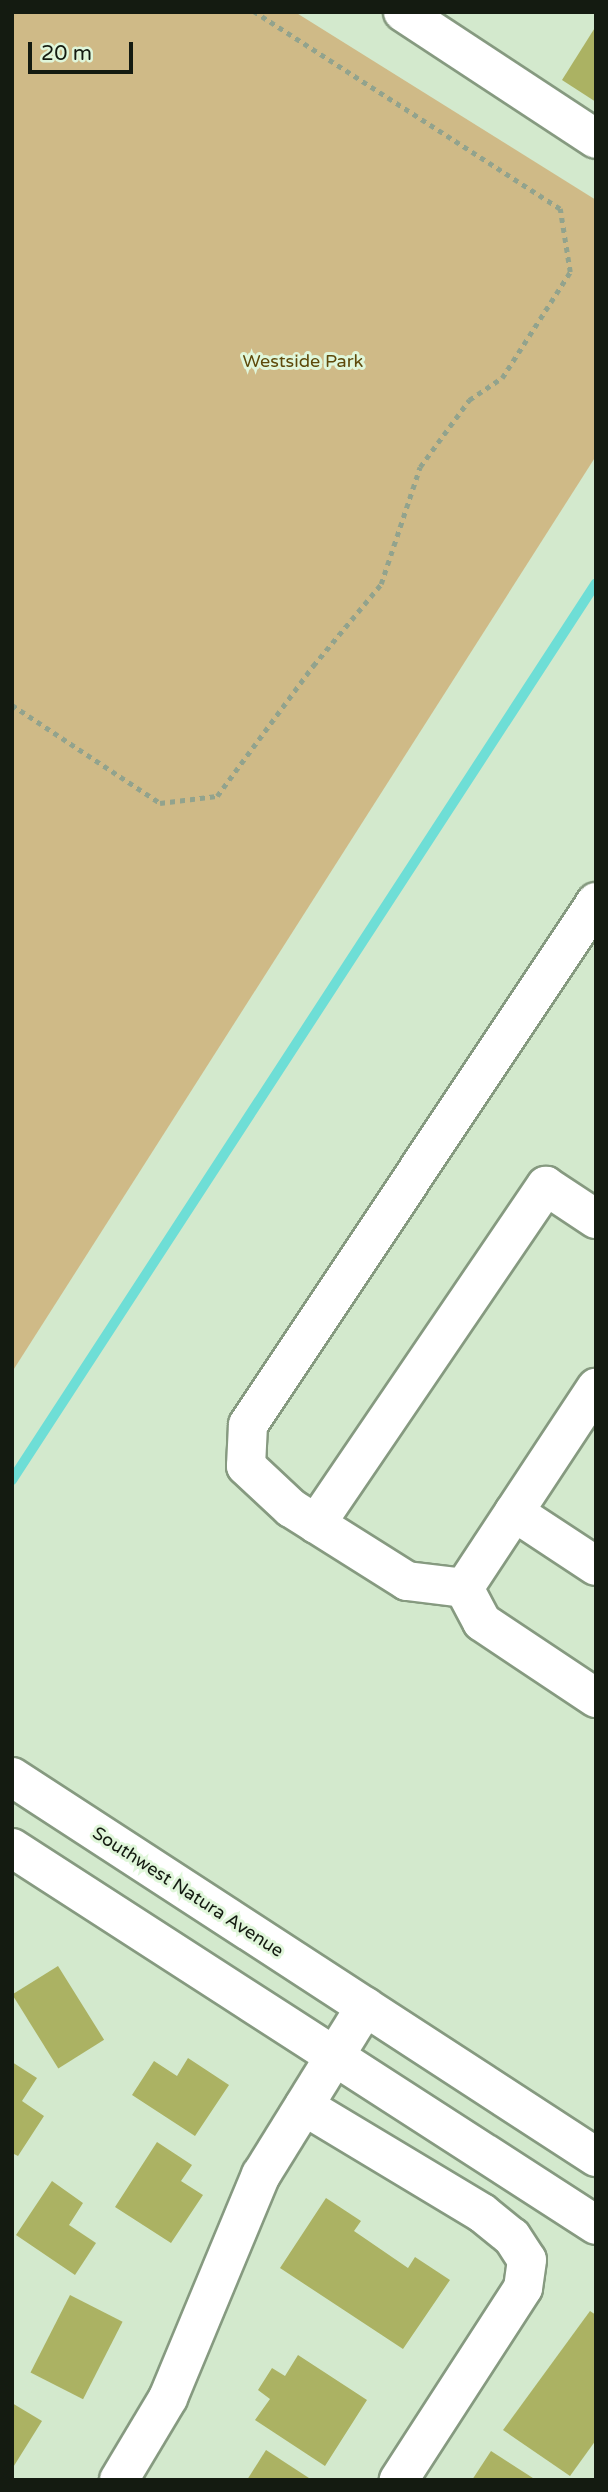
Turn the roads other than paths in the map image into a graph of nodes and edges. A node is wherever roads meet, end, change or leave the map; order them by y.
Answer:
1 (403, 12) edge
2 (596, 139) edge
3 (596, 902) edge
4 (596, 1219) edge
5 (595, 1392) edge
6 (514, 1512) junction
7 (316, 1524) junction
8 (596, 1566) edge
9 (464, 1588) junction
10 (596, 1698) edge
11 (12, 1777) edge
12 (12, 1847) edge
13 (365, 2007) junction
14 (334, 2057) junction
15 (304, 2106) junction
16 (596, 2157) edge
17 (596, 2225) edge
18 (119, 2480) edge
19 (399, 2480) edge

1 - 2 street
3 - 7 street
4 - 7 street
5 - 6 street
6 - 8 street
6 - 9 street
7 - 9 street
9 - 10 street
11 - 13 street, Southwest Natura Avenue
12 - 14 street
13 - 14 street
13 - 16 street, Southwest Natura Avenue
14 - 15 street
14 - 17 street
15 - 18 street
15 - 19 street

